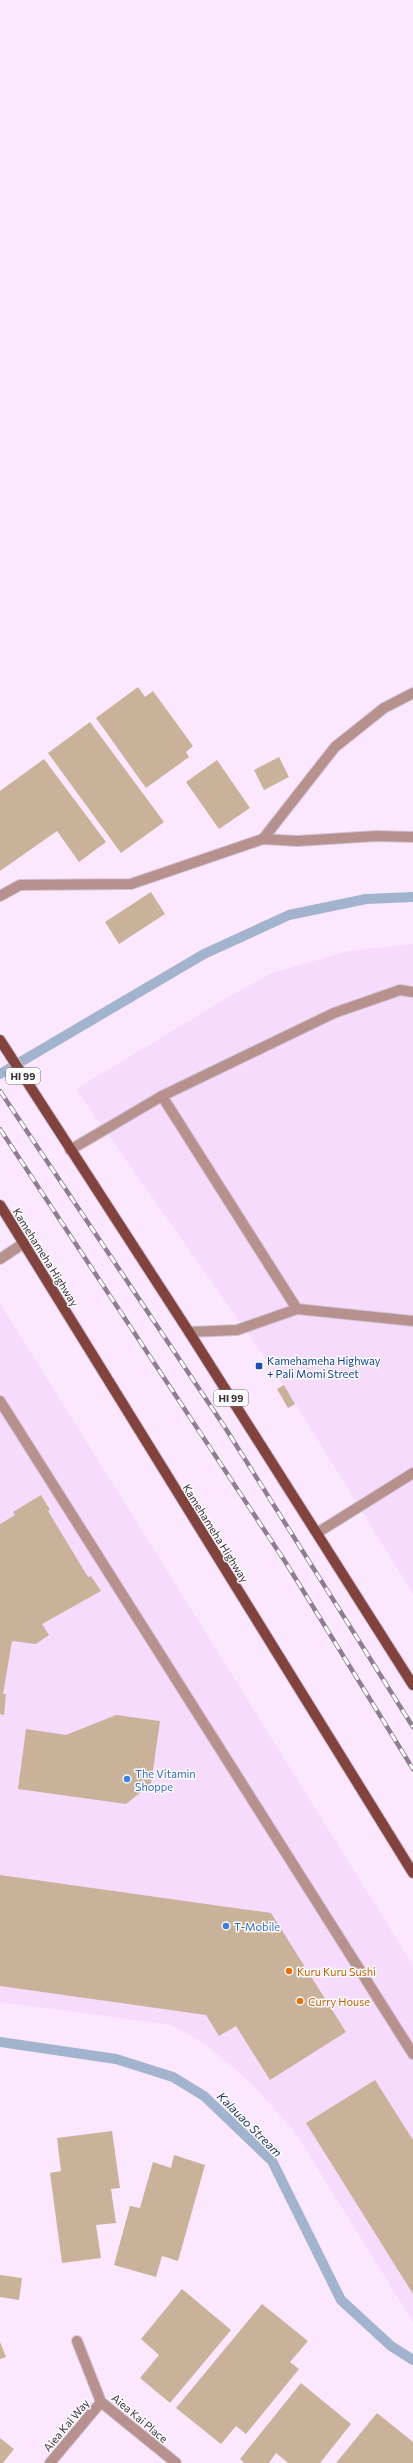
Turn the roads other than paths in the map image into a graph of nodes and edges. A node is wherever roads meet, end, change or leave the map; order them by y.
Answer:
1 (413, 693) edge
2 (413, 837) edge
3 (263, 839) junction
4 (0, 896) edge
5 (413, 992) edge
6 (0, 1040) edge
7 (162, 1096) junction
8 (70, 1150) junction
9 (0, 1204) edge
10 (24, 1243) junction
11 (0, 1259) edge
12 (297, 1309) junction
13 (413, 1321) edge
14 (189, 1332) junction
15 (0, 1401) edge
16 (413, 1473) edge
17 (317, 1533) junction
18 (413, 1685) edge
19 (413, 1873) edge
20 (413, 2054) edge
21 (77, 2341) dead end
22 (101, 2402) junction
23 (50, 2463) edge
24 (176, 2463) edge

1 - 3 street
2 - 3 street
3 - 4 street
5 - 7 street
6 - 8 main road, HI 99
7 - 8 street
7 - 12 street
8 - 14 main road, HI 99
9 - 10 main road, Kamehameha Highway
10 - 11 street
10 - 19 main road, Kamehameha Highway
12 - 13 street
12 - 14 street
14 - 17 main road, HI 99
15 - 20 street
16 - 17 street
17 - 18 main road, HI 99
21 - 22 street, Aiea Kai Place
22 - 23 street, Aiea Kai Way
22 - 24 street, Aiea Kai Place

